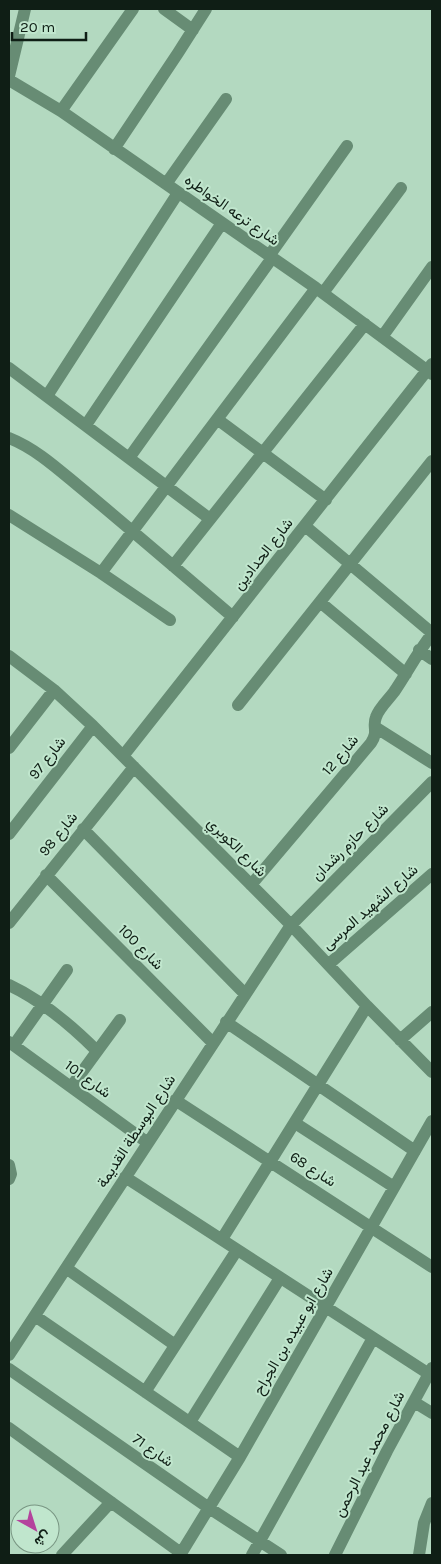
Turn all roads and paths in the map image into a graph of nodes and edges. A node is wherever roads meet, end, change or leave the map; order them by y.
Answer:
1 (25, 9) edge
2 (133, 9) edge
3 (164, 9) edge
4 (206, 9) edge
5 (193, 30) junction
6 (9, 78) edge
7 (226, 100) dead end
8 (61, 111) junction
9 (347, 146) dead end
10 (114, 149) junction
11 (166, 184) junction
12 (401, 188) dead end
13 (178, 193) junction
14 (222, 223) junction
15 (271, 257) junction
16 (432, 267) edge
17 (320, 291) junction
18 (365, 324) junction
19 (382, 337) junction
20 (9, 368) edge
21 (431, 369) edge
22 (47, 396) junction
23 (217, 420) junction
24 (86, 425) junction
25 (9, 438) edge
26 (262, 453) junction
27 (129, 458) junction
28 (432, 461) edge
29 (166, 486) junction
30 (326, 500) junction
31 (9, 515) edge
32 (210, 519) junction
33 (305, 526) junction
34 (132, 531) junction
35 (350, 564) junction
36 (173, 566) junction
37 (101, 573) junction
38 (320, 602) junction
39 (233, 617) junction
40 (170, 620) dead end
41 (432, 634) edge
42 (419, 650) junction
43 (9, 656) edge
44 (432, 660) edge
45 (406, 674) junction
46 (54, 690) junction
47 (238, 705) dead end
48 (93, 726) junction
49 (375, 727) junction
50 (9, 748) edge
51 (123, 756) junction
52 (432, 763) edge
53 (134, 767) junction
54 (432, 782) edge
55 (83, 829) junction
56 (9, 834) edge
57 (432, 874) edge
58 (46, 875) junction
59 (251, 885) junction
60 (9, 923) edge
61 (291, 925) junction
62 (329, 964) junction
63 (67, 970) dead end
64 (9, 985) edge
65 (245, 994) junction
66 (43, 1004) junction
67 (367, 1006) junction
68 (432, 1012) edge
69 (120, 1020) dead end
70 (226, 1022) junction
71 (400, 1040) junction
72 (213, 1043) junction
73 (11, 1044) edge
74 (97, 1052) junction
75 (432, 1072) edge
76 (318, 1085) junction
77 (72, 1087) junction
78 (176, 1100) junction
79 (432, 1121) edge
80 (295, 1123) junction
81 (148, 1143) junction
82 (415, 1151) junction
83 (271, 1161) junction
84 (9, 1165) edge
85 (125, 1177) junction
86 (9, 1179) edge
87 (394, 1188) junction
88 (372, 1226) junction
89 (222, 1240) junction
90 (237, 1250) junction
91 (432, 1267) edge
92 (66, 1268) junction
93 (280, 1278) junction
94 (326, 1307) junction
95 (35, 1316) junction
96 (373, 1338) junction
97 (175, 1346) junction
98 (9, 1355) edge
99 (9, 1369) edge
100 (431, 1371) edge
101 (145, 1392) junction
102 (414, 1402) junction
103 (432, 1413) edge
104 (190, 1422) junction
105 (9, 1428) edge
106 (240, 1457) junction
107 (111, 1502) junction
108 (432, 1503) edge
109 (209, 1508) junction
110 (260, 1542) junction
111 (181, 1554) edge
112 (62, 1555) edge
113 (252, 1555) edge
114 (281, 1555) edge
115 (335, 1555) edge
116 (419, 1555) edge

1 - 6 street
2 - 8 street
3 - 5 street
4 - 5 street
5 - 10 street
6 - 8 street, شارع ترعه الخواطره
7 - 11 street
8 - 10 street, شارع ترعه الخواطره
9 - 15 street
10 - 11 street, شارع ترعه الخواطره
11 - 13 street, شارع ترعه الخواطره
12 - 17 street
13 - 14 street, شارع ترعه الخواطره
13 - 22 street
14 - 15 street, شارع ترعه الخواطره
14 - 24 street
15 - 17 street, شارع ترعه الخواطره
15 - 27 street
16 - 19 street
17 - 18 street, شارع ترعه الخواطره
17 - 23 street
18 - 19 street, شارع ترعه الخواطره
18 - 26 street
19 - 21 street, شارع ترعه الخواطره
20 - 22 street
21 - 30 street, شارع الحدادين
22 - 24 street
23 - 26 street
23 - 29 street
24 - 27 street
25 - 34 street
26 - 30 street
26 - 32 street
27 - 29 street
28 - 35 street
29 - 32 street
29 - 34 street
30 - 33 street, شارع الحدادين
31 - 37 street
32 - 36 street
33 - 35 street
33 - 39 street, شارع الحدادين
34 - 36 street
34 - 37 street
35 - 38 street
35 - 41 street
36 - 39 street
37 - 40 street
38 - 45 street
38 - 47 street
39 - 51 street, شارع الحدادين
41 - 42 street, شارع 12
42 - 44 street
42 - 45 street, شارع 12
43 - 46 street, شارع الكوبري
45 - 49 street, شارع 12
46 - 48 street, شارع الكوبري
46 - 50 street
48 - 51 street, شارع الكوبري
48 - 56 street, شارع 97
49 - 52 street
49 - 59 street, شارع 12
51 - 53 street, شارع الكوبري
53 - 55 street, شارع 98
53 - 59 street, شارع الكوبري
54 - 61 street, شارع حازم رشدان
55 - 58 street, شارع 98
55 - 65 street
57 - 62 street, شارع الشهيد المرسى
58 - 60 street, شارع 98
58 - 72 street, شارع 100
59 - 61 street, شارع الكوبري
61 - 62 street, شارع الكوبري
61 - 65 street, شارع البوسطة القديمة
62 - 67 street, شارع الكوبري
63 - 66 street
64 - 66 street
65 - 70 street, شارع البوسطة القديمة
66 - 73 street
66 - 74 street
67 - 71 street, شارع الكوبري
67 - 76 street
68 - 71 street
69 - 74 street
70 - 72 street, شارع البوسطة القديمة
70 - 76 street
71 - 75 street, شارع الكوبري
72 - 78 street, شارع البوسطة القديمة
73 - 77 street, شارع 101
74 - 77 street
76 - 80 street
76 - 82 street
77 - 81 street, شارع 101
78 - 81 street, شارع البوسطة القديمة
78 - 83 street, شارع 68
79 - 82 street, شارع ابو عبيده بن الجراح
80 - 83 street
80 - 87 street
81 - 85 street, شارع البوسطة القديمة
82 - 87 street, شارع ابو عبيده بن الجراح
83 - 88 street, شارع 68
83 - 89 street
84 - 86 street
85 - 89 street
85 - 92 street, شارع البوسطة القديمة
87 - 88 street, شارع ابو عبيده بن الجراح
88 - 91 street, شارع 68
88 - 94 street, شارع ابو عبيده بن الجراح
89 - 90 street
90 - 93 street
90 - 97 street
92 - 95 street, شارع البوسطة القديمة
92 - 97 street
93 - 94 street
93 - 104 street
94 - 96 street
94 - 106 street, شارع ابو عبيده بن الجراح
95 - 98 street, شارع البوسطة القديمة
95 - 101 street
96 - 100 street
96 - 110 street
97 - 101 street
99 - 109 street, شارع 71
100 - 102 street, شارع محمد عبد الرحمن
101 - 104 street
102 - 103 street
102 - 115 street, شارع محمد عبد الرحمن
104 - 106 street
105 - 107 street
106 - 109 street, شارع ابو عبيده بن الجراح
107 - 111 street
107 - 112 street
108 - 116 street
109 - 110 street, شارع 71
109 - 111 street, شارع ابو عبيده بن الجراح
110 - 113 street
110 - 114 street, شارع 71

